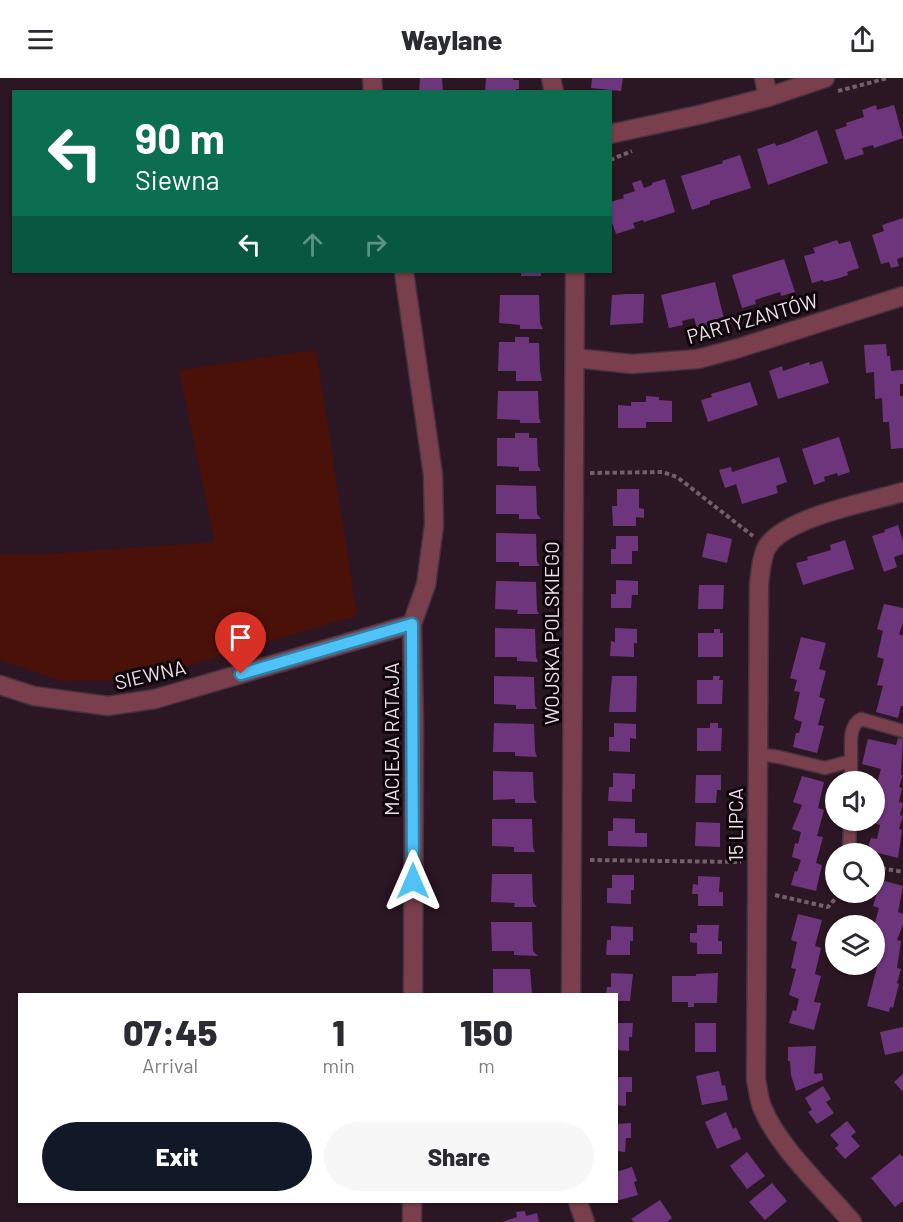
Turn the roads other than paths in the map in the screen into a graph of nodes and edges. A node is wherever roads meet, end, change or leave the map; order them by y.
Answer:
1 (764, 78) edge
2 (825, 78) edge
3 (768, 97) junction
4 (612, 134) edge
5 (404, 273) edge
6 (575, 273) edge
7 (903, 296) edge
8 (575, 358) junction
9 (903, 492) edge
10 (412, 624) junction
11 (0, 685) edge
12 (903, 731) edge
13 (758, 754) junction
14 (851, 760) junction
15 (851, 771) edge
16 (413, 993) edge
17 (571, 993) edge
18 (412, 1203) edge
19 (578, 1203) edge
20 (412, 1222) edge
21 (585, 1222) edge
22 (852, 1222) edge

1 - 3 street
2 - 3 street
3 - 4 street
5 - 10 street, MACIEJA RATAJA
6 - 8 street, WOJSKA POLSKIEGO
7 - 8 street, PARTYZANTÓW
8 - 17 street, WOJSKA POLSKIEGO
9 - 13 street, 15 LIPCA
10 - 11 street, SIEWNA
10 - 16 street, MACIEJA RATAJA
12 - 14 lane
13 - 14 lane
13 - 22 street, 15 LIPCA
14 - 15 lane
18 - 20 street
19 - 21 street

